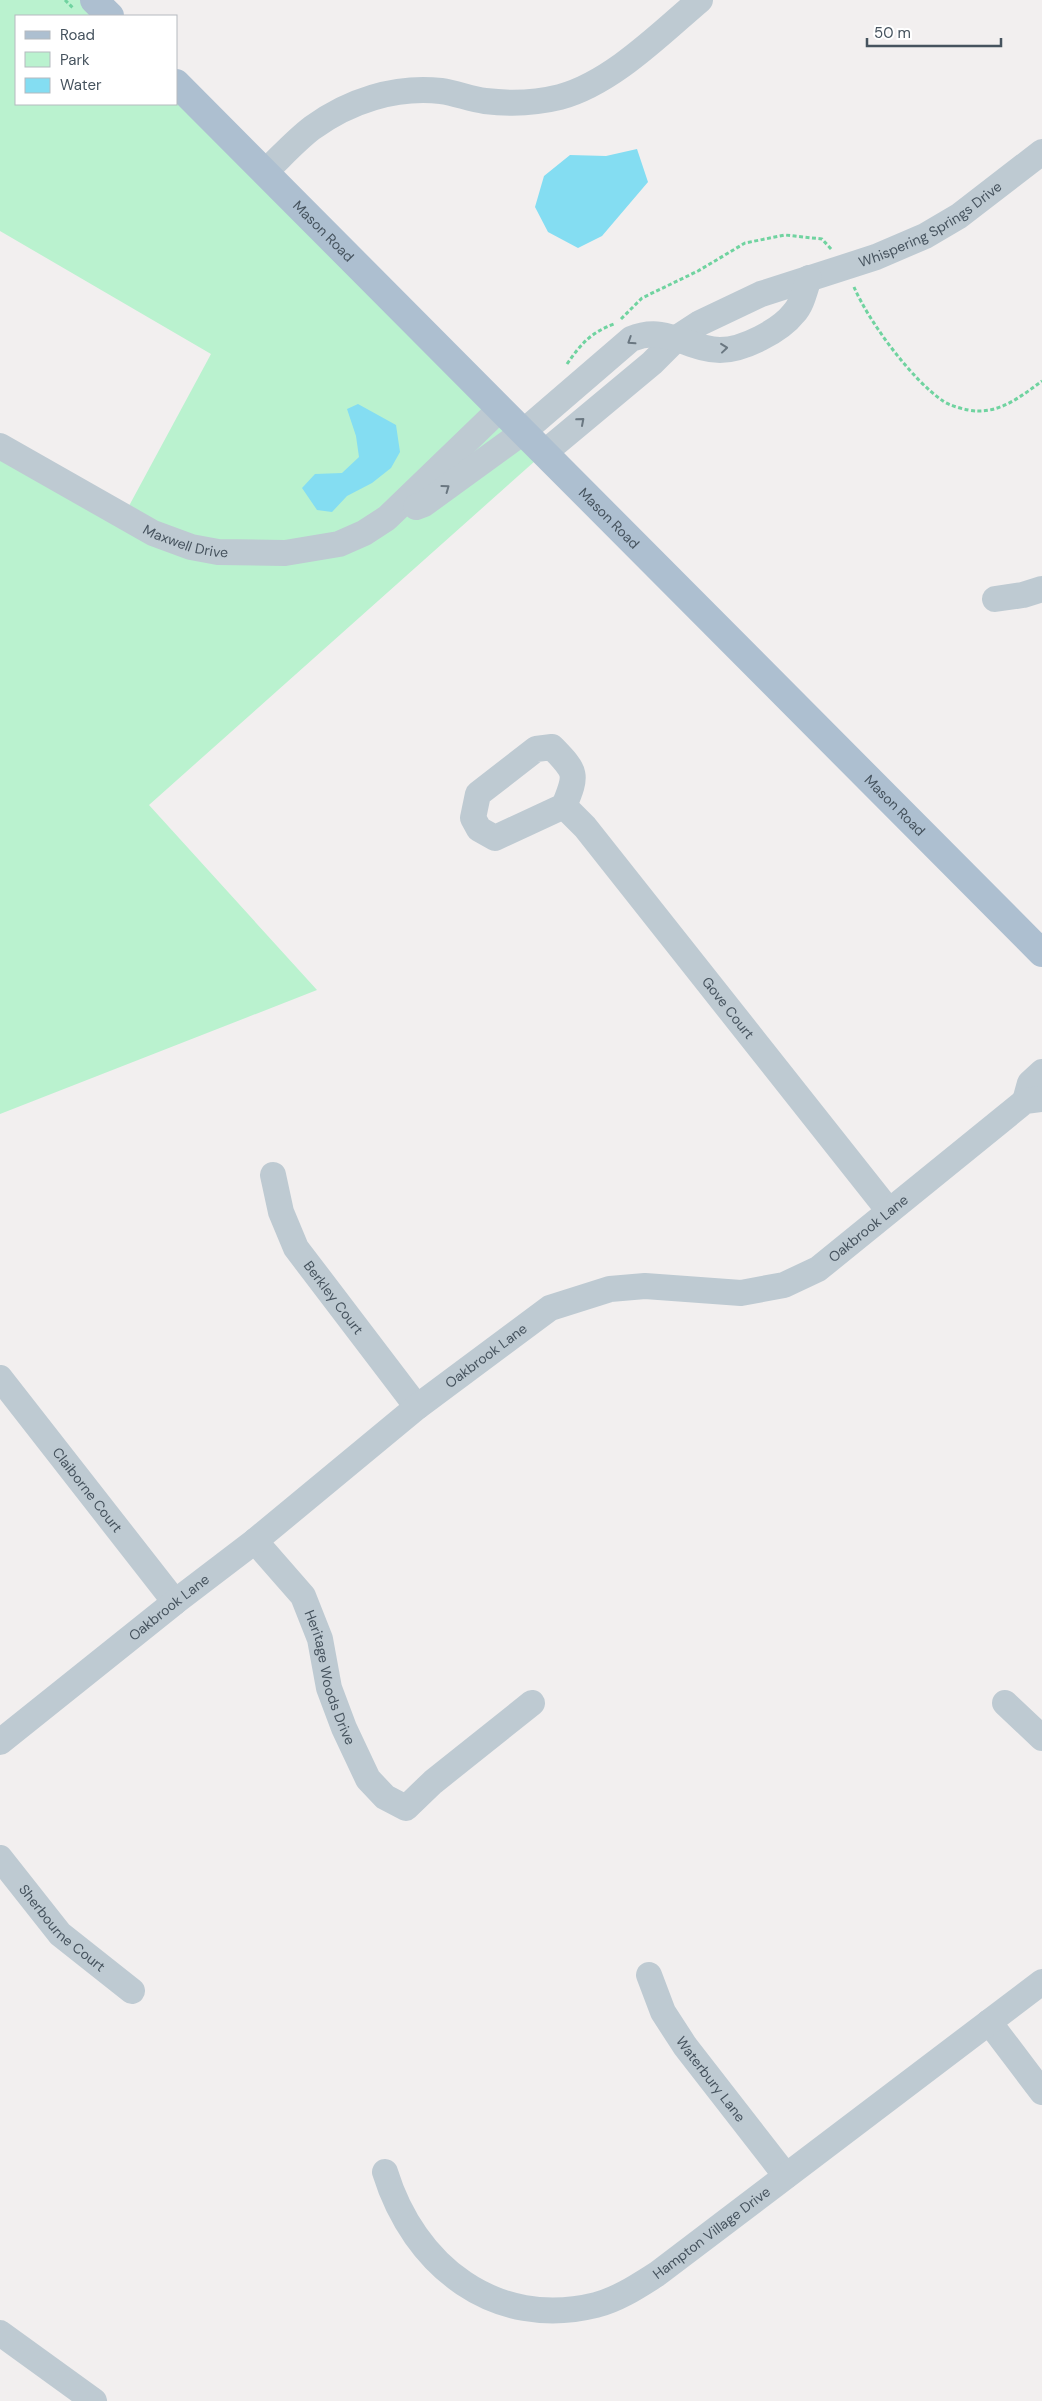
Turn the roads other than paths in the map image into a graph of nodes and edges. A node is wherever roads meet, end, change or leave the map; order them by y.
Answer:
1 (94, 0) edge
2 (700, 0) edge
3 (109, 15) edge
4 (178, 85) edge
5 (1042, 152) edge
6 (265, 172) junction
7 (809, 278) junction
8 (678, 338) junction
9 (500, 409) junction
10 (523, 432) junction
11 (0, 446) edge
12 (544, 453) junction
13 (387, 518) junction
14 (1042, 589) edge
15 (995, 598) dead end
16 (564, 806) dead end
17 (1042, 953) edge
18 (1042, 1072) edge
19 (1034, 1100) edge
20 (273, 1175) dead end
21 (889, 1211) junction
22 (0, 1378) edge
23 (417, 1407) junction
24 (255, 1541) junction
25 (175, 1602) junction
26 (532, 1703) dead end
27 (1005, 1703) dead end
28 (1042, 1738) edge
29 (0, 1742) edge
30 (0, 1858) edge
31 (649, 1975) dead end
32 (1042, 1982) edge
33 (132, 1990) dead end
34 (989, 2022) junction
35 (1042, 2092) edge
36 (384, 2172) dead end
37 (786, 2176) junction
38 (0, 2333) edge
39 (80, 2397) edge

1 - 3 main road
2 - 6 street
4 - 6 main road, Mason Road
5 - 7 street, Whispering Springs Drive
6 - 9 main road, Mason Road
7 - 8 street, Whispering Springs Drive
8 -> 7 street
8 -> 10 street
12 -> 8 street, Whispering Springs Drive
9 - 10 main road, Mason Road
9 - 13 street, Maxwell Drive
10 - 12 main road, Mason Road
13 -> 10 street, Maxwell Drive
11 - 13 street, Maxwell Drive
12 - 17 main road, Mason Road
14 - 15 street
16 - 21 street, Gove Court
18 - 19 street, Oakbrook Lane
19 - 21 street, Oakbrook Lane
20 - 23 street, Berkley Court
21 - 23 street, Oakbrook Lane
22 - 25 street, Claiborne Court
23 - 24 street, Oakbrook Lane
24 - 25 street, Oakbrook Lane
24 - 26 street, Heritage Woods Drive
25 - 29 street, Oakbrook Lane
27 - 28 street
30 - 33 street, Sherbourne Court
31 - 37 street, Waterbury Lane
32 - 34 street, Hampton Village Drive
34 - 35 street
34 - 37 street, Hampton Village Drive
36 - 37 street, Hampton Village Drive
38 - 39 street

